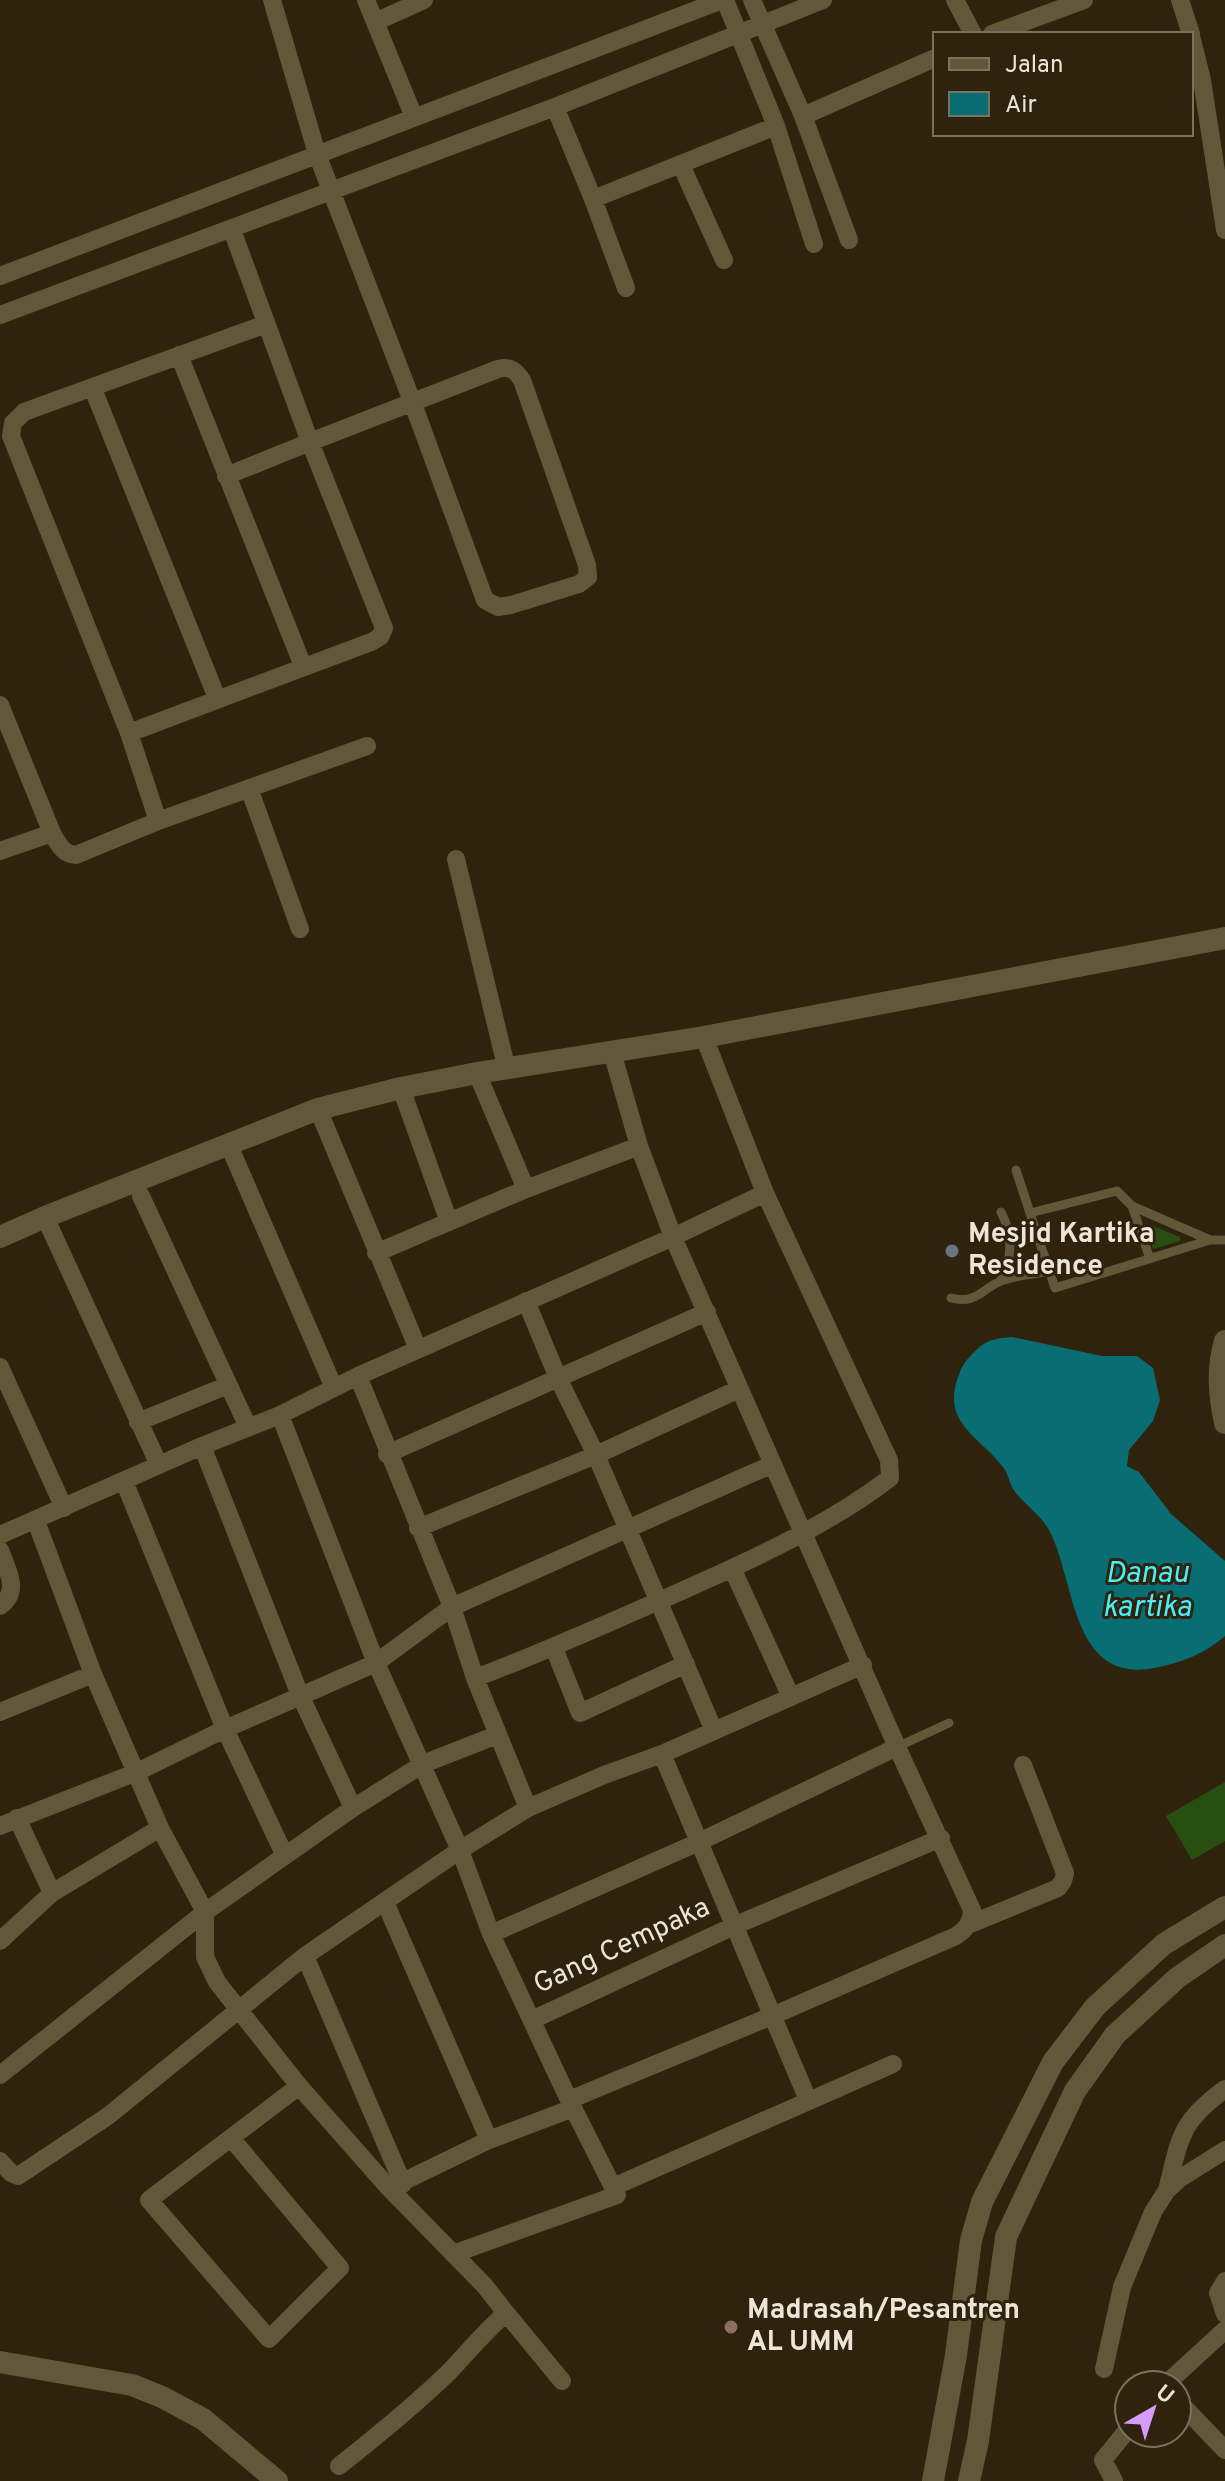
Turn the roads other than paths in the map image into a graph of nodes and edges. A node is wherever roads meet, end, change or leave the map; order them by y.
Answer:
1 (272, 0) edge
2 (366, 0) edge
3 (424, 0) edge
4 (723, 0) edge
5 (752, 0) edge
6 (823, 0) edge
7 (955, 0) edge
8 (1029, 0) edge
9 (1084, 0) edge
10 (1180, 0) edge
11 (1036, 18) junction
12 (375, 22) junction
13 (763, 23) junction
14 (737, 32) junction
15 (972, 32) edge
16 (998, 32) edge
17 (1190, 32) edge
18 (1193, 43) edge
19 (933, 59) edge
20 (555, 107) junction
21 (803, 116) junction
22 (414, 117) junction
23 (776, 126) junction
24 (317, 154) junction
25 (681, 165) junction
26 (332, 191) junction
27 (593, 199) junction
28 (232, 230) junction
29 (1225, 230) edge
30 (849, 240) dead end
31 (814, 244) dead end
32 (724, 260) dead end
33 (0, 276) edge
34 (626, 288) dead end
35 (0, 315) edge
36 (266, 324) junction
37 (179, 355) junction
38 (93, 389) junction
39 (412, 401) junction
40 (310, 442) junction
41 (226, 476) junction
42 (303, 666) junction
43 (217, 698) junction
44 (0, 705) edge
45 (129, 733) junction
46 (367, 746) dead end
47 (249, 788) junction
48 (158, 821) junction
49 (52, 833) junction
50 (0, 851) edge
51 (456, 859) dead end
52 (300, 929) dead end
53 (1225, 938) edge
54 (704, 1037) junction
55 (612, 1052) junction
56 (507, 1070) junction
57 (477, 1073) junction
58 (401, 1088) junction
59 (318, 1109) junction
60 (228, 1143) junction
61 (639, 1146) junction
62 (1016, 1170) dead end
63 (526, 1189) junction
64 (765, 1193) junction
65 (141, 1196) dead end
66 (1132, 1206) junction
67 (1001, 1212) dead end
68 (1030, 1213) junction
69 (45, 1217) junction
70 (449, 1222) junction
71 (0, 1237) edge
72 (673, 1237) junction
73 (1210, 1240) junction
74 (1225, 1240) edge
75 (376, 1253) junction
76 (1150, 1259) junction
77 (1049, 1271) junction
78 (1001, 1280) junction
79 (951, 1298) dead end
80 (526, 1301) junction
81 (707, 1312) junction
82 (1225, 1341) edge
83 (418, 1349) junction
84 (0, 1367) edge
85 (358, 1376) junction
86 (558, 1378) junction
87 (228, 1385) junction
88 (334, 1388) junction
89 (739, 1389) junction
90 (280, 1415) junction
91 (138, 1422) junction
92 (1225, 1423) edge
93 (248, 1427) junction
94 (202, 1446) junction
95 (387, 1454) junction
96 (596, 1455) junction
97 (773, 1464) junction
98 (159, 1465) junction
99 (124, 1481) junction
100 (64, 1508) junction
101 (36, 1521) junction
102 (418, 1528) junction
103 (626, 1528) junction
104 (804, 1533) junction
105 (0, 1535) edge
106 (0, 1550) edge
107 (732, 1568) junction
108 (659, 1600) junction
109 (0, 1606) edge
110 (452, 1607) junction
111 (554, 1648) junction
112 (376, 1663) junction
113 (686, 1664) junction
114 (863, 1665) junction
115 (93, 1674) junction
116 (475, 1678) junction
117 (300, 1695) junction
118 (791, 1697) junction
119 (0, 1712) edge
120 (949, 1723) dead end
121 (225, 1729) junction
122 (714, 1731) junction
123 (497, 1735) junction
124 (897, 1747) junction
125 (662, 1754) junction
126 (423, 1764) junction
127 (1023, 1765) dead end
128 (137, 1772) junction
129 (353, 1808) junction
130 (528, 1808) junction
131 (17, 1818) junction
132 (0, 1826) edge
133 (160, 1828) junction
134 (941, 1838) junction
135 (699, 1842) junction
136 (460, 1850) junction
137 (285, 1856) junction
138 (52, 1893) junction
139 (385, 1902) junction
140 (1225, 1907) edge
141 (205, 1912) junction
142 (736, 1925) junction
143 (968, 1925) junction
144 (491, 1934) junction
145 (0, 1941) edge
146 (1225, 1945) edge
147 (305, 1956) junction
148 (238, 2011) junction
149 (772, 2016) junction
150 (532, 2020) junction
151 (893, 2064) dead end
152 (0, 2075) edge
153 (299, 2086) junction
154 (1225, 2089) edge
155 (808, 2100) junction
156 (571, 2104) junction
157 (231, 2138) junction
158 (489, 2140) junction
159 (1225, 2150) edge
160 (0, 2161) edge
161 (396, 2186) junction
162 (613, 2187) junction
163 (1167, 2190) junction
164 (453, 2254) junction
165 (1225, 2281) edge
166 (506, 2313) junction
167 (1225, 2314) edge
168 (1225, 2330) edge
169 (0, 2362) edge
170 (1104, 2369) dead end
171 (1182, 2369) edge
172 (562, 2381) dead end
173 (1193, 2417) edge
174 (1113, 2448) edge
175 (1225, 2450) edge
176 (339, 2466) dead end
177 (1110, 2480) edge
178 (277, 2481) edge
179 (933, 2481) edge
180 (969, 2481) edge

1 - 24 street
2 - 12 street
3 - 12 street
4 - 14 street
4 - 22 street
5 - 13 street
6 - 13 street
7 - 15 street
8 - 11 street
9 - 11 street
10 - 17 street
11 - 16 street
12 - 22 street
13 - 14 street
13 - 21 street
14 - 20 street
14 - 23 street
18 - 29 street
19 - 21 street
20 - 26 street
20 - 27 street
21 - 30 street
22 - 24 street
23 - 25 street
23 - 31 street
24 - 26 street
24 - 33 street
25 - 27 street
25 - 32 street
26 - 28 street
26 - 39 street
27 - 34 street
28 - 35 street
28 - 36 street
36 - 37 street
36 - 40 street
37 - 38 street
37 - 41 street
38 - 43 street
38 - 45 street
39 - 39 street
39 - 40 street
40 - 41 street
40 - 42 street
41 - 42 street
42 - 43 street
43 - 45 street
44 - 49 street
45 - 48 street
46 - 47 street
47 - 48 street
47 - 52 street
48 - 49 street
49 - 50 street
51 - 56 street
53 - 54 street
54 - 55 street
54 - 64 street
55 - 56 street
55 - 61 street
56 - 57 street
57 - 58 street
57 - 63 street
58 - 59 street
58 - 70 street
59 - 60 street
59 - 75 street
60 - 69 street
60 - 88 street
61 - 63 street
61 - 72 street
62 - 68 lane
63 - 70 street
64 - 72 street
64 - 104 street
65 - 87 street
66 - 68 lane
66 - 73 lane
66 - 76 lane
67 - 78 lane
68 - 77 lane
69 - 71 street
69 - 91 street
70 - 75 street
72 - 80 street
72 - 81 street
73 - 74 lane
73 - 76 lane
75 - 83 street
76 - 77 lane
77 - 78 lane
78 - 79 lane
80 - 83 street
80 - 86 street
81 - 86 street
81 - 89 street
82 - 92 street
83 - 85 street
84 - 100 street
85 - 88 street
85 - 95 street
86 - 95 street
86 - 96 street
87 - 91 street
87 - 93 street
88 - 90 street
89 - 96 street
89 - 97 street
90 - 93 street
90 - 112 street
91 - 98 street
93 - 94 street
94 - 98 street
94 - 117 street
95 - 102 street
96 - 102 street
96 - 103 street
97 - 103 street
97 - 104 street
98 - 99 street
99 - 100 street
99 - 121 street
100 - 101 street
101 - 105 street
101 - 115 street
102 - 110 street
103 - 108 street
103 - 110 street
104 - 107 street
104 - 114 street
106 - 109 street
107 - 108 street
107 - 118 street
108 - 111 street
108 - 113 street
110 - 112 street
110 - 116 street
111 - 113 street
111 - 116 street
112 - 117 street
112 - 126 street
113 - 122 street
114 - 118 street
114 - 124 street
115 - 119 street
115 - 128 street
116 - 123 street
117 - 121 street
117 - 129 street
118 - 122 street
120 - 124 lane
121 - 128 street
121 - 137 street
122 - 125 street
123 - 126 street
123 - 130 street
124 - 134 street
124 - 135 street
125 - 130 street
125 - 135 street
126 - 129 street
126 - 136 street
127 - 143 street
128 - 131 street
128 - 133 street
129 - 137 street
130 - 136 street
131 - 132 street
131 - 138 street
133 - 138 street
133 - 141 street
134 - 142 street, Gang Cempaka
134 - 143 street
135 - 142 street
135 - 144 street
136 - 139 street
136 - 144 street
137 - 141 street
138 - 145 street
139 - 147 street
139 - 158 street
140 - 179 street
141 - 148 street
141 - 152 street
142 - 149 street
142 - 150 street, Gang Cempaka
143 - 149 street
144 - 150 street
146 - 180 street
147 - 148 street
147 - 161 street
148 - 153 street
148 - 160 street
149 - 155 street
149 - 156 street
150 - 156 street
151 - 155 street
153 - 157 street
153 - 161 street
154 - 163 street
155 - 162 street
156 - 158 street
156 - 162 street
157 - 157 street
158 - 161 street
159 - 163 street
161 - 164 street
162 - 164 street
163 - 170 street
164 - 166 street
165 - 167 street
166 - 172 street
166 - 176 street
168 - 171 street
169 - 178 street
173 - 175 street
174 - 177 street

